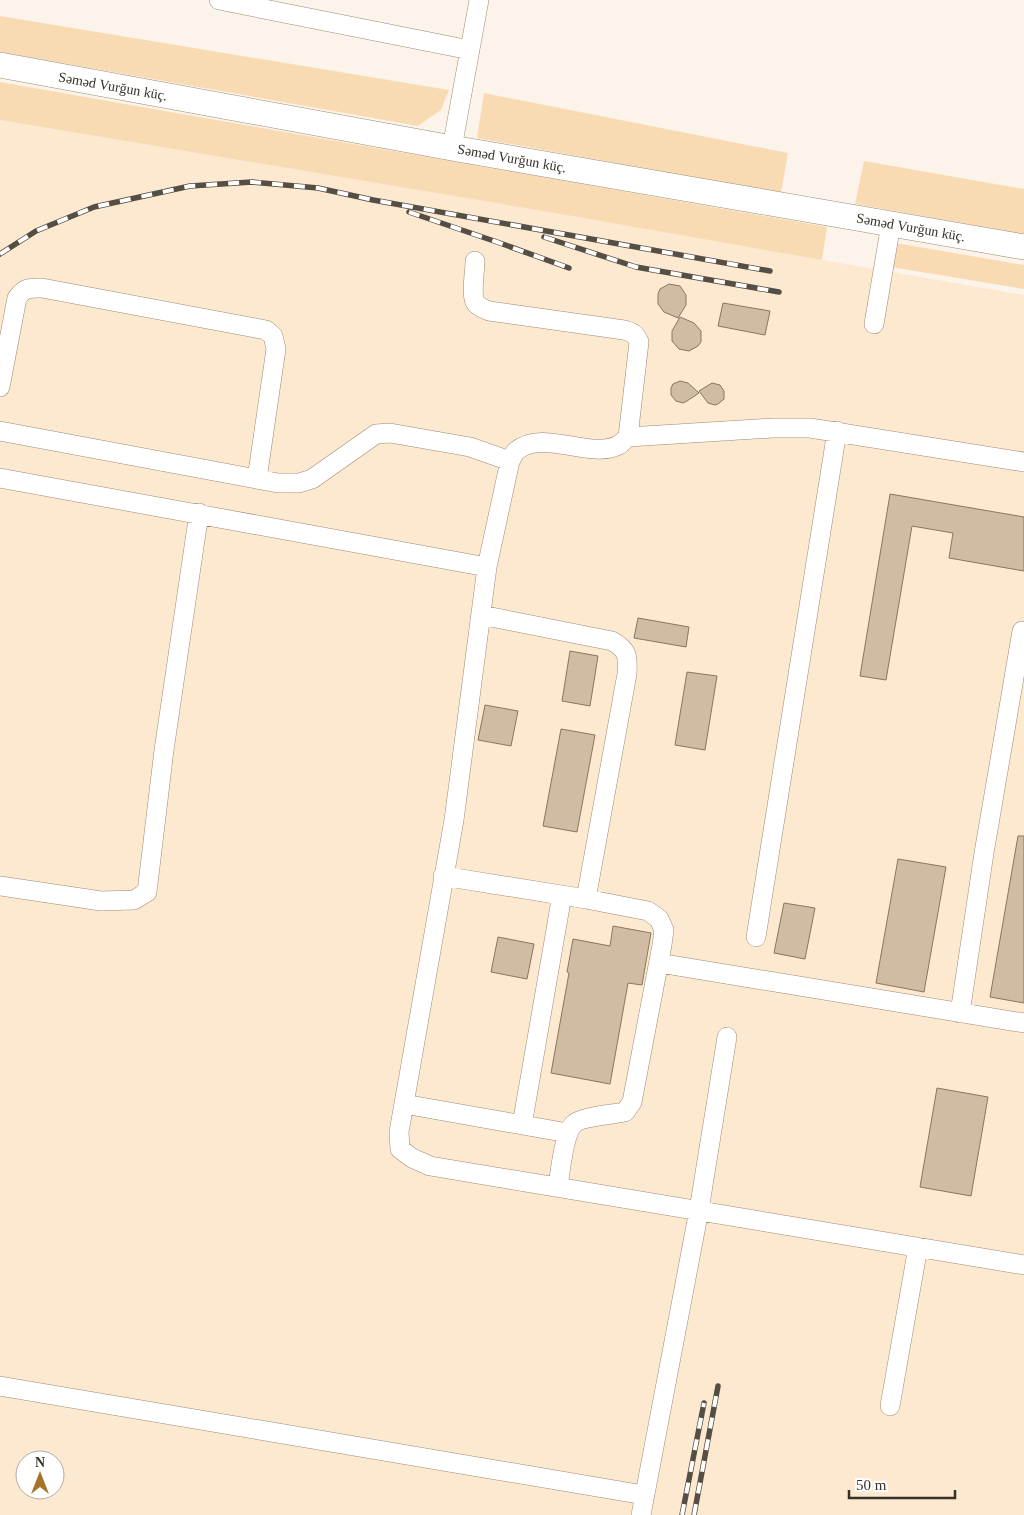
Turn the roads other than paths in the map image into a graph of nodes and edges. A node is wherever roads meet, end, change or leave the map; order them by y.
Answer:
1 (219, 0) edge
2 (479, 0) edge
3 (470, 50) junction
4 (0, 65) edge
5 (452, 148) junction
6 (891, 224) junction
7 (1024, 247) edge
8 (475, 261) dead end
9 (874, 324) dead end
10 (0, 387) edge
11 (0, 431) edge
12 (837, 431) junction
13 (628, 437) junction
14 (510, 461) junction
15 (1024, 462) edge
16 (0, 478) edge
17 (257, 478) junction
18 (199, 513) junction
19 (488, 567) junction
20 (481, 615) junction
21 (1022, 631) dead end
22 (444, 876) junction
23 (0, 886) edge
24 (562, 896) junction
25 (586, 899) junction
26 (756, 937) dead end
27 (659, 963) junction
28 (960, 1013) junction
29 (1024, 1023) edge
30 (727, 1036) dead end
31 (404, 1104) junction
32 (522, 1125) junction
33 (568, 1133) junction
34 (558, 1187) junction
35 (699, 1210) junction
36 (918, 1247) junction
37 (1024, 1265) edge
38 (0, 1386) edge
39 (890, 1406) dead end
40 (644, 1494) junction
41 (640, 1515) edge

1 - 3 lane
2 - 3 lane
3 - 5 lane
4 - 5 main road, Səməd Vurğun küç.
5 - 6 main road, Səməd Vurğun küç.
6 - 7 main road, Səməd Vurğun küç.
6 - 9 lane
8 - 13 lane
10 - 17 lane
11 - 17 lane
12 - 13 lane
12 - 15 lane
12 - 26 lane
13 - 14 lane
14 - 17 lane
14 - 19 lane
16 - 18 lane
18 - 19 lane
18 - 23 lane
19 - 20 lane
20 - 22 lane
20 - 25 lane
21 - 28 lane
22 - 24 lane
22 - 31 lane
24 - 25 lane
24 - 32 lane
25 - 27 lane
27 - 28 lane
27 - 33 lane
28 - 29 lane
30 - 35 lane
31 - 32 lane
31 - 34 lane
32 - 33 lane
33 - 34 lane
34 - 35 lane
35 - 36 lane
35 - 40 lane
36 - 37 lane
36 - 39 lane
38 - 40 lane
40 - 41 lane

